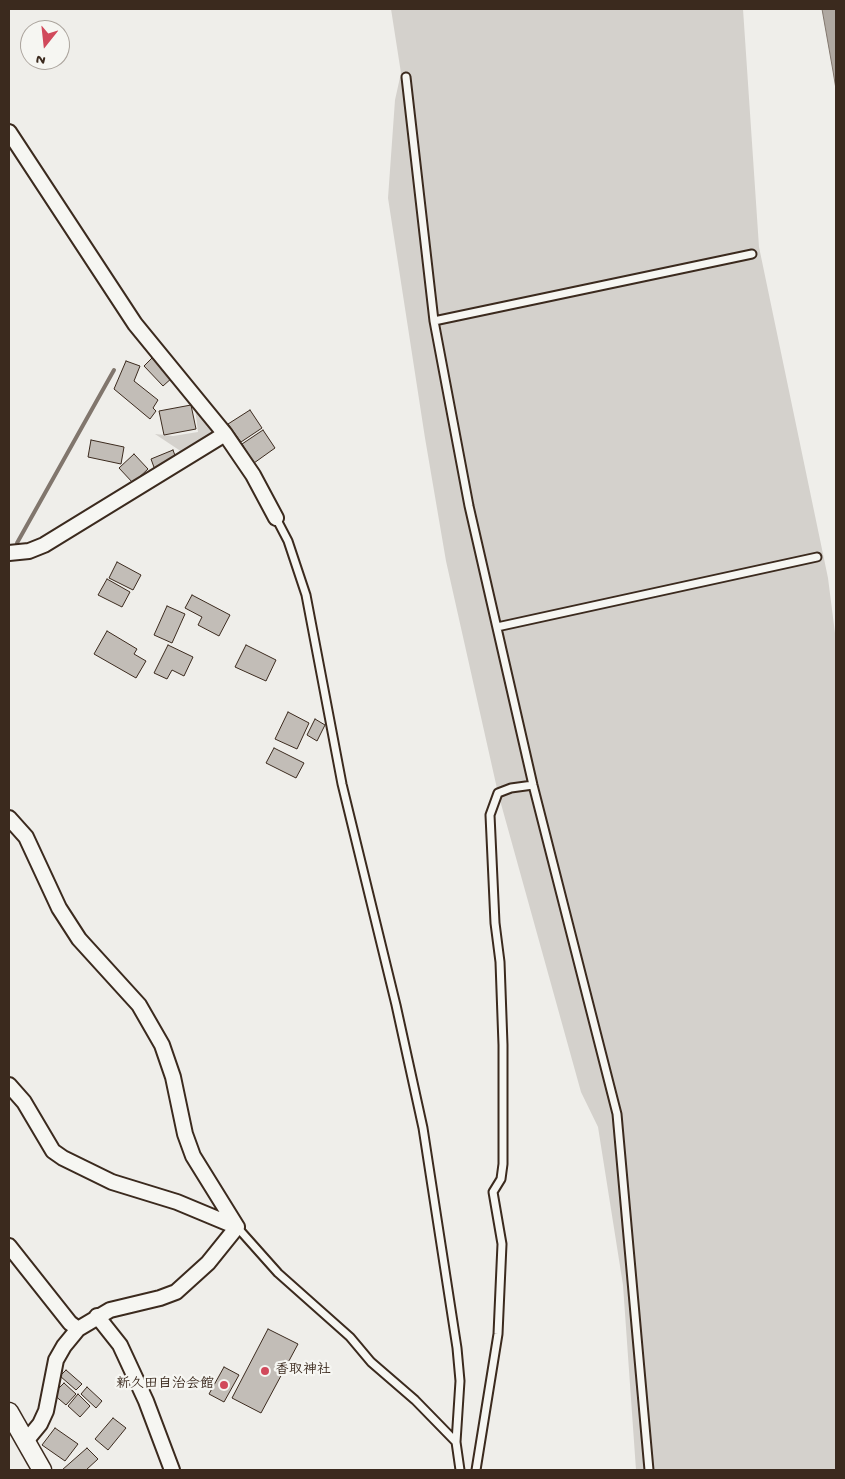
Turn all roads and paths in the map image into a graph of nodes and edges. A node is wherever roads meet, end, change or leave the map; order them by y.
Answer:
1 (406, 77) dead end
2 (9, 132) edge
3 (752, 254) dead end
4 (434, 321) junction
5 (225, 434) junction
6 (276, 518) joint
7 (9, 553) edge
8 (817, 557) dead end
9 (497, 627) junction
10 (532, 785) junction
11 (9, 818) edge
12 (9, 1085) edge
13 (237, 1227) junction
14 (9, 1246) edge
15 (97, 1316) junction
16 (78, 1329) junction
17 (9, 1412) edge
18 (26, 1441) junction
19 (456, 1442) junction
20 (42, 1470) edge
21 (172, 1470) edge
22 (460, 1470) edge
23 (476, 1470) edge
24 (649, 1470) edge

1 - 4 lane
2 - 5 street
3 - 4 lane
4 - 9 lane
5 - 6 street
5 - 7 street
6 - 19 lane
8 - 9 lane
9 - 10 lane
10 - 23 lane
10 - 24 lane
11 - 13 street
12 - 13 street
13 - 15 street
13 - 19 lane
14 - 16 street
15 - 16 street
15 - 21 street
16 - 18 street
17 - 18 street
18 - 20 street
19 - 22 lane

